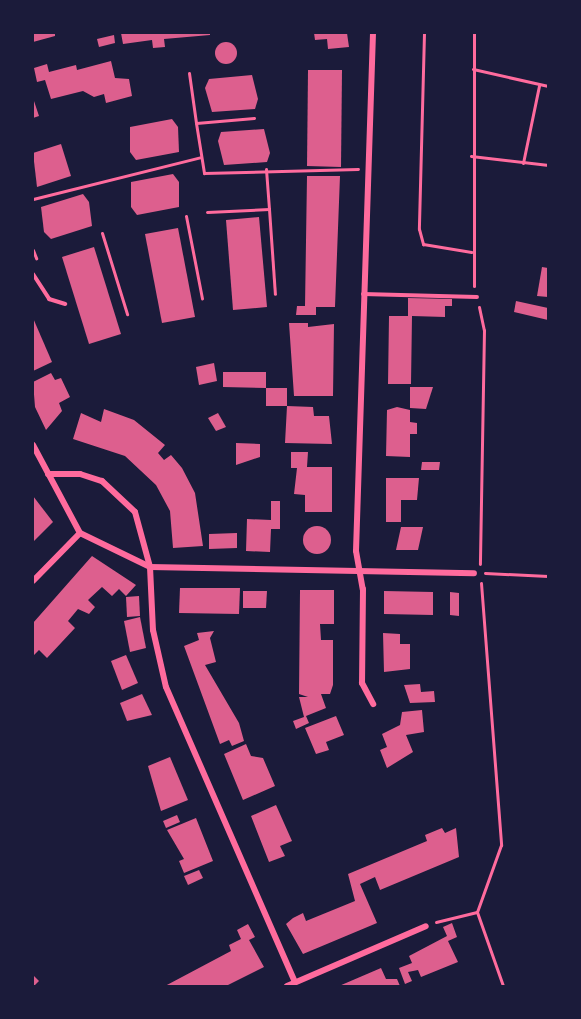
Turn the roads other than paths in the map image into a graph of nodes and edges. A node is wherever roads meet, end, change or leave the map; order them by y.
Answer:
1 (373, 33) edge
2 (33, 274) edge
3 (362, 294) junction
4 (477, 297) road end
5 (65, 304) dead end
6 (33, 446) edge
7 (48, 474) junction
8 (80, 533) junction
9 (150, 567) junction
10 (360, 572) junction
11 (477, 573) road end
12 (33, 581) edge
13 (373, 704) dead end
14 (426, 926) road end
15 (295, 982) junction
16 (286, 986) edge

1 - 3 street
2 - 5 lane
3 - 4 lane
3 - 10 street
6 - 7 street
7 - 8 street
7 - 9 street
8 - 9 street
8 - 12 street
9 - 10 street
9 - 15 street
10 - 11 street
10 - 13 street
14 - 15 street
15 - 16 street

